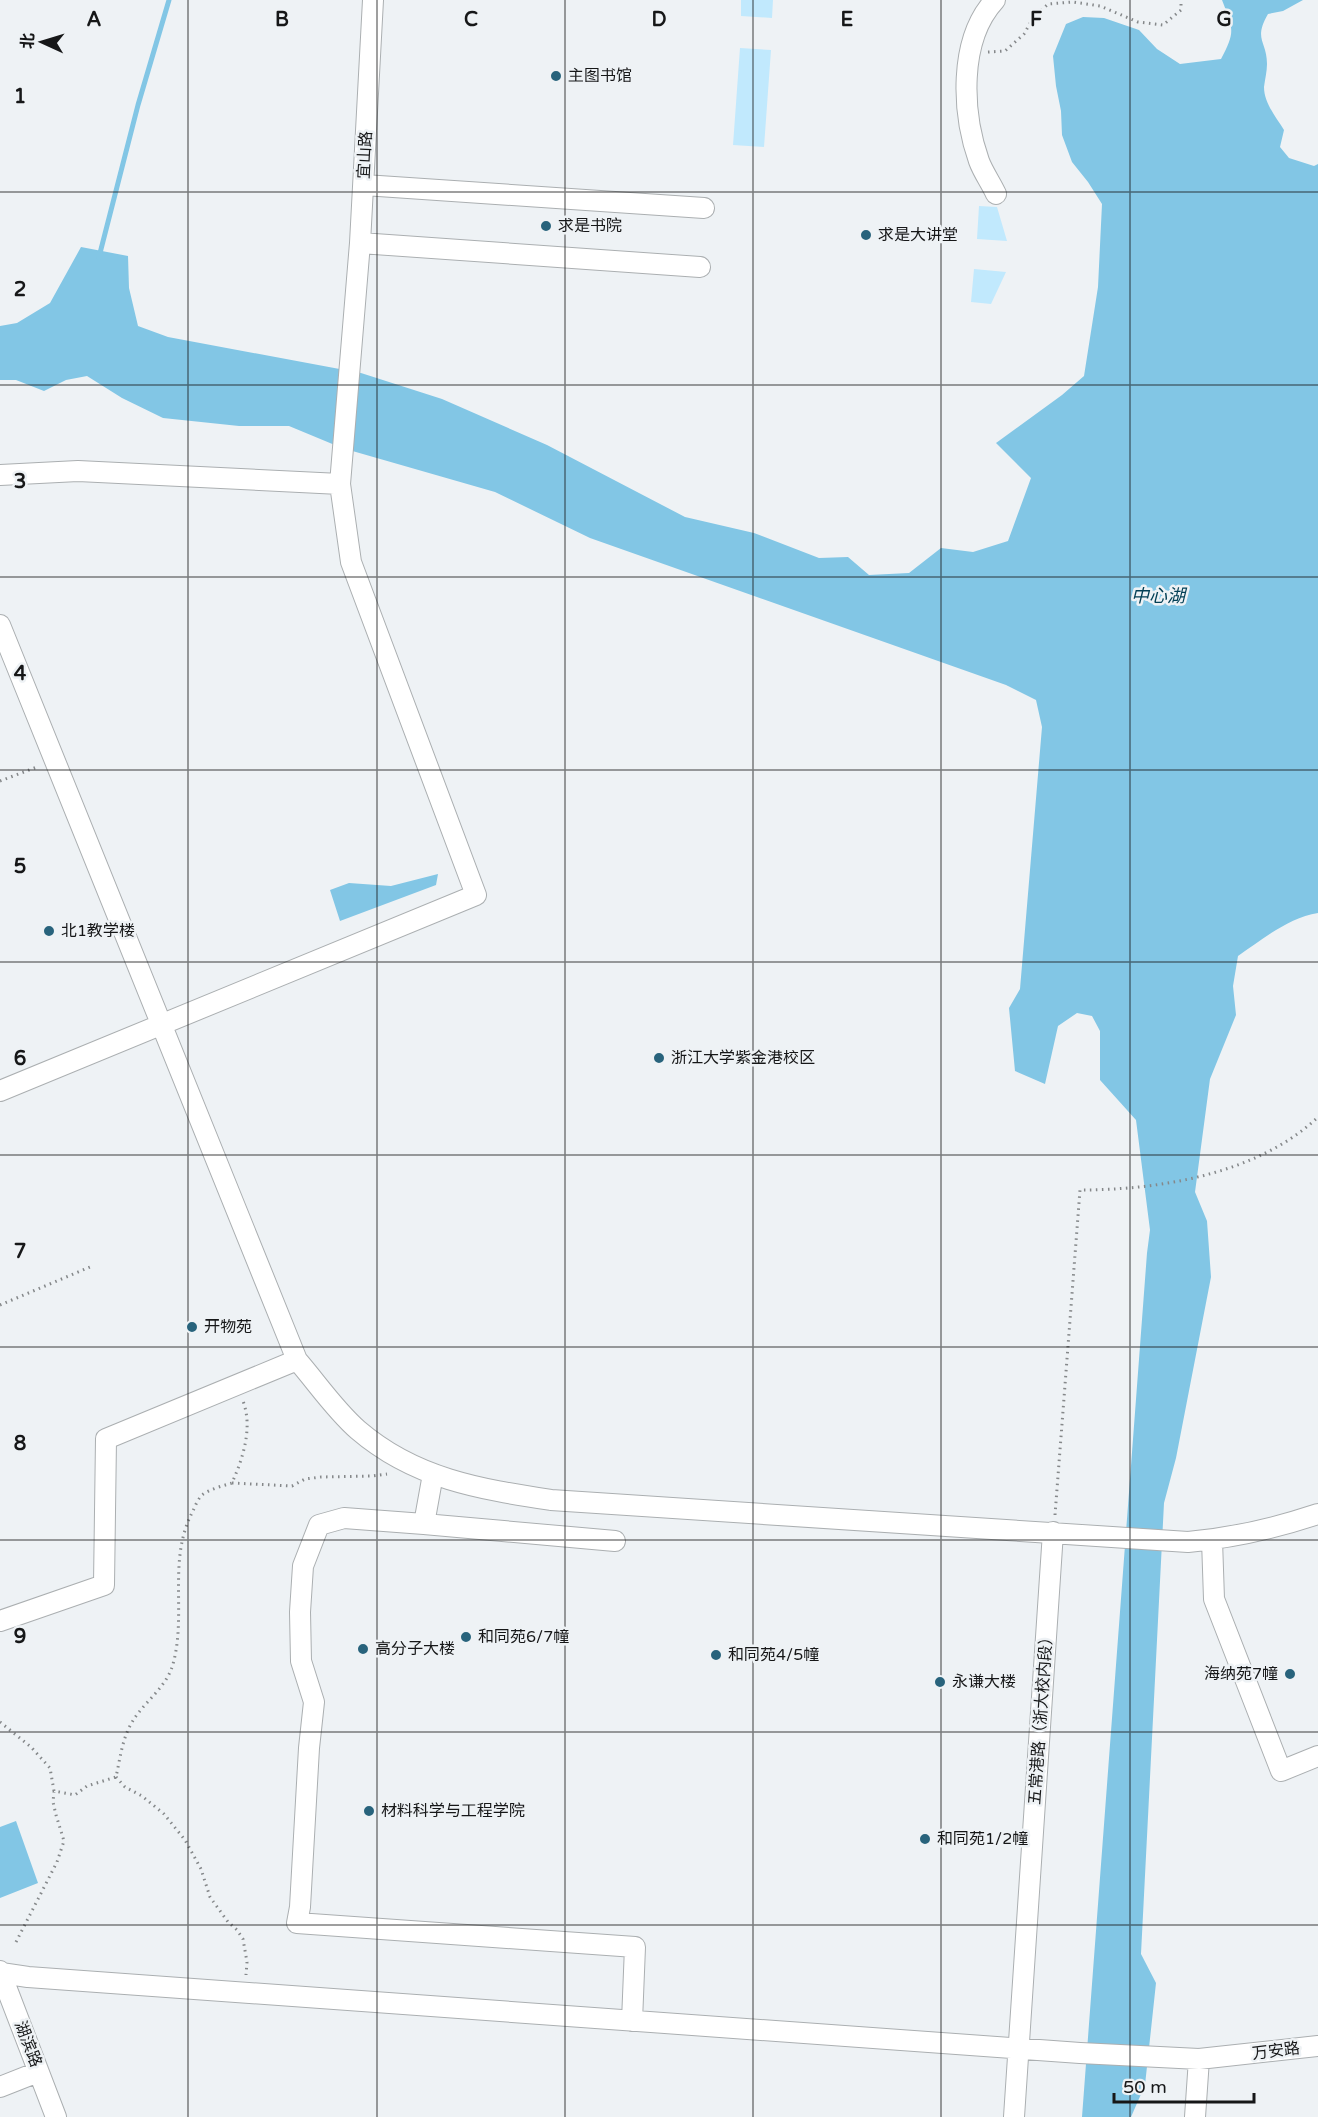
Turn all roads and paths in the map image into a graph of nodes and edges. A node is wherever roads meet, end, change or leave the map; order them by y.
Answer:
1 (373, 0) edge
2 (995, 0) edge
3 (1181, 0) edge
4 (971, 52) junction
5 (364, 185) junction
6 (996, 194) dead end
7 (704, 208) dead end
8 (360, 243) junction
9 (700, 267) dead end
10 (0, 475) edge
11 (340, 477) junction
12 (0, 625) edge
13 (53, 760) junction
14 (0, 781) edge
15 (162, 1025) junction
16 (0, 1091) edge
17 (1318, 1117) edge
18 (90, 1267) dead end
19 (0, 1305) edge
20 (297, 1360) junction
21 (234, 1386) junction
22 (411, 1465) junction
23 (433, 1474) junction
24 (232, 1483) junction
25 (1318, 1514) edge
26 (424, 1524) junction
27 (1053, 1532) junction
28 (1212, 1540) junction
29 (615, 1541) dead end
30 (0, 1621) edge
31 (0, 1722) edge
32 (1318, 1756) edge
33 (116, 1777) junction
34 (54, 1791) junction
35 (16, 1942) dead end
36 (0, 1972) edge
37 (244, 1992) junction
38 (632, 2021) junction
39 (1318, 2046) edge
40 (1018, 2050) junction
41 (1199, 2059) junction
42 (38, 2072) junction
43 (0, 2087) edge
44 (56, 2117) edge
45 (1014, 2117) edge
46 (1195, 2117) edge

1 - 5 street, 宜山路
2 - 4 street
3 - 4 path
4 - 6 street
5 - 7 street
5 - 8 street, 宜山路
8 - 9 street
8 - 11 street, 宜山路
10 - 11 street
11 - 15 street, 宜山路
12 - 13 street
13 - 14 path
13 - 15 street
15 - 16 street
15 - 20 street
17 - 27 path
18 - 19 path
20 - 21 street
20 - 22 street
21 - 24 path
21 - 30 street
22 - 23 street
22 - 24 path
23 - 26 street
23 - 27 street
24 - 33 path
25 - 28 street
26 - 29 street
26 - 38 street
27 - 28 street
27 - 40 street, 五常港路（浙大校内段）
28 - 32 street
31 - 34 path
33 - 34 path
33 - 37 path
34 - 35 path
36 - 37 street, 万安路
36 - 42 street, 湖滨路
37 - 38 street, 万安路
38 - 40 street, 万安路
39 - 41 street, 万安路
40 - 41 street, 万安路
40 - 45 street, 五常港路（浙大校内段）
41 - 46 street
42 - 43 street
42 - 44 street, 湖滨路

